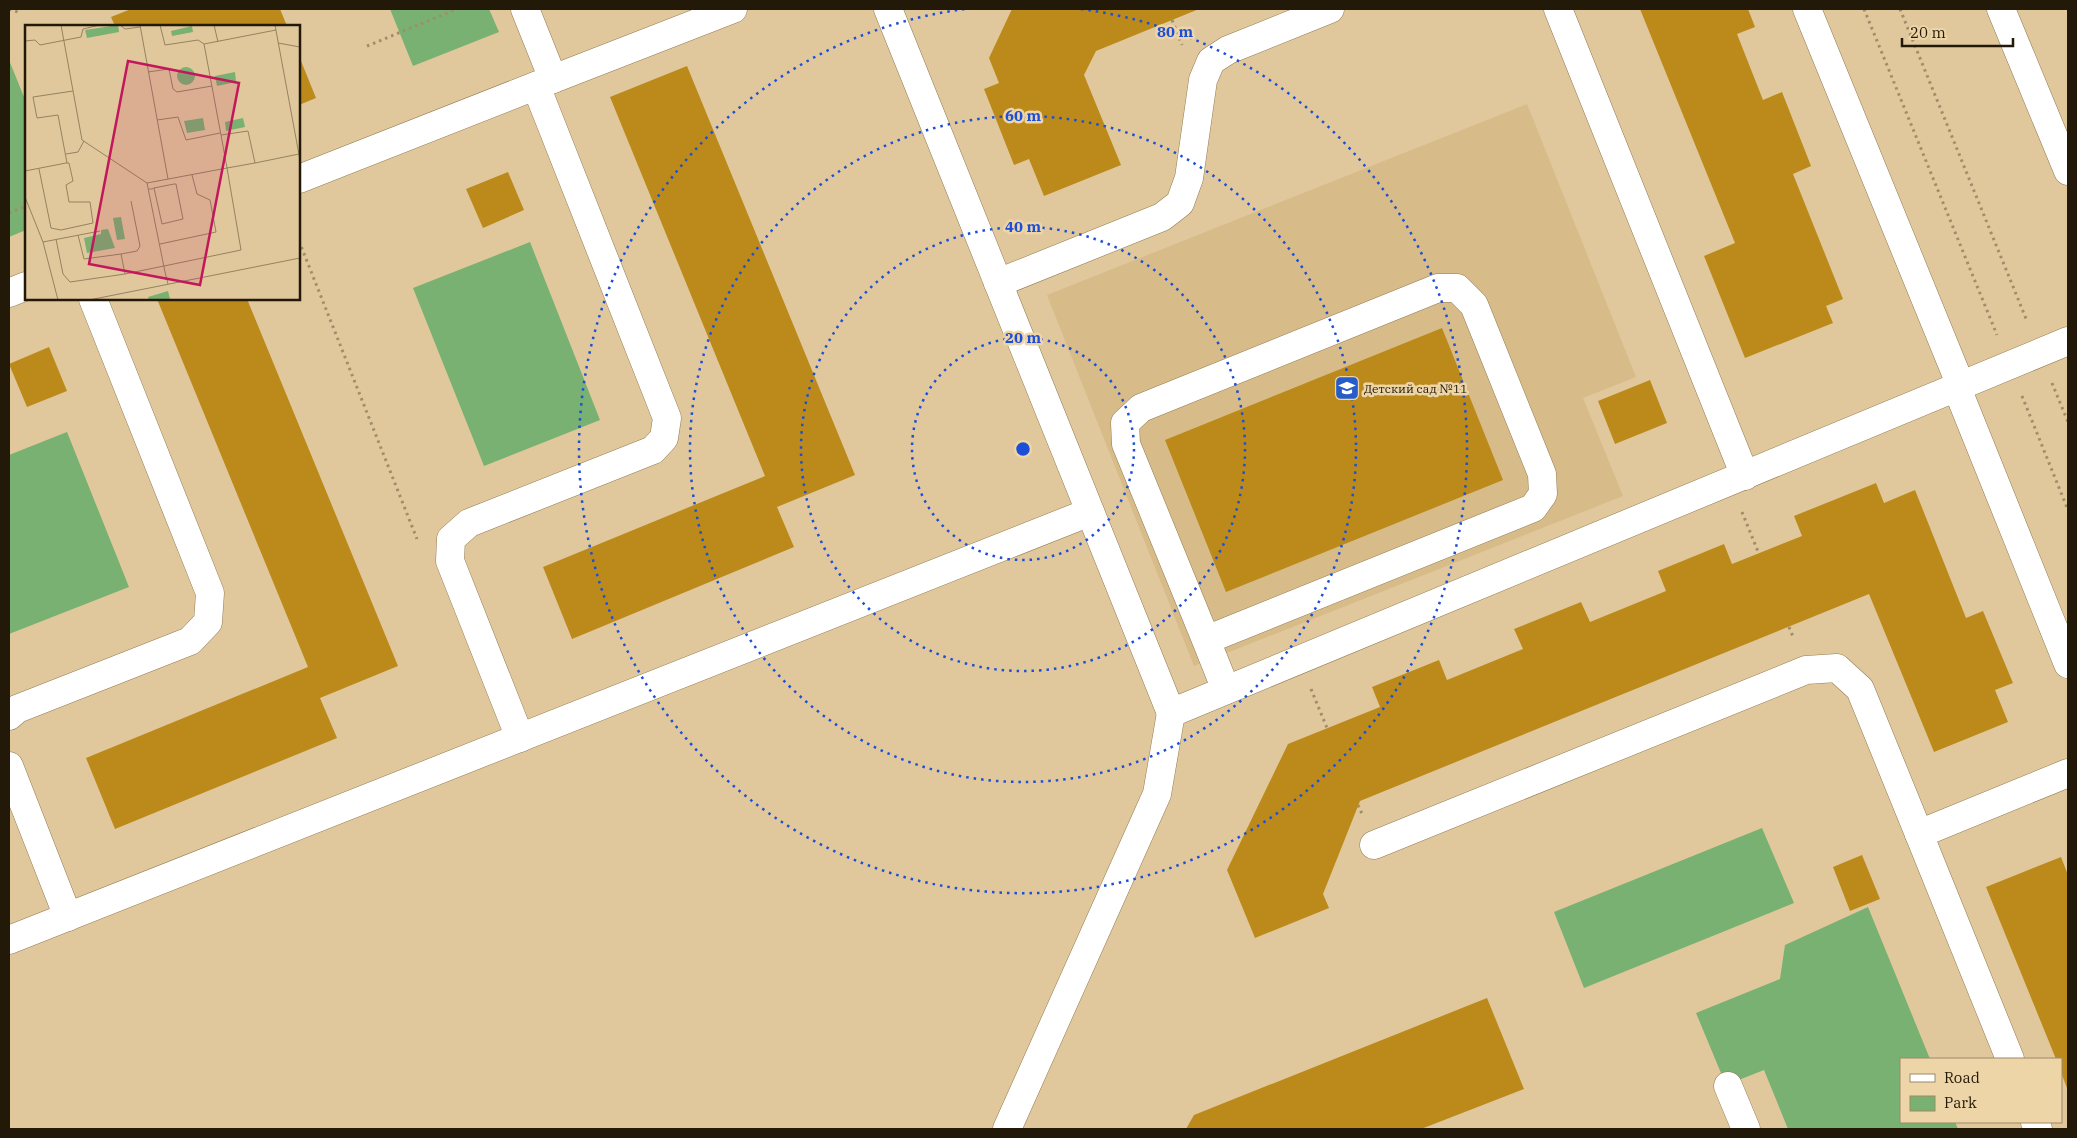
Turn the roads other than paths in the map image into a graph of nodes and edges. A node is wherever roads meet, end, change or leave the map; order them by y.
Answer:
1 (525, 9) edge
2 (733, 9) edge
3 (888, 9) edge
4 (1330, 9) edge
5 (1558, 9) edge
6 (1808, 9) edge
7 (2002, 9) edge
8 (544, 83) junction
9 (2068, 171) edge
10 (300, 179) edge
11 (998, 283) junction
12 (25, 286) edge
13 (9, 293) edge
14 (93, 300) edge
15 (2068, 341) edge
16 (1959, 387) junction
17 (1737, 479) junction
18 (1090, 512) junction
19 (1206, 640) junction
20 (2068, 664) edge
21 (1226, 690) junction
22 (1170, 713) junction
23 (9, 716) edge
24 (520, 738) junction
25 (9, 766) edge
26 (2068, 773) edge
27 (1919, 834) junction
28 (1374, 845) dead end
29 (68, 917) junction
30 (9, 940) edge
31 (2010, 1058) edge
32 (1728, 1086) dead end
33 (1007, 1129) edge
34 (1746, 1129) edge

1 - 8 street
2 - 8 street
3 - 11 street
4 - 11 street
5 - 17 street
6 - 16 street
7 - 9 street
8 - 10 street
8 - 24 street
11 - 18 street
12 - 13 street
14 - 23 street
15 - 16 street
16 - 17 street
16 - 20 street
17 - 21 street
18 - 22 street
18 - 24 street
19 - 19 street
19 - 21 street
21 - 22 street
22 - 33 street
24 - 29 street
25 - 29 street
26 - 27 street
27 - 28 street
27 - 31 street
29 - 30 street
32 - 34 street

